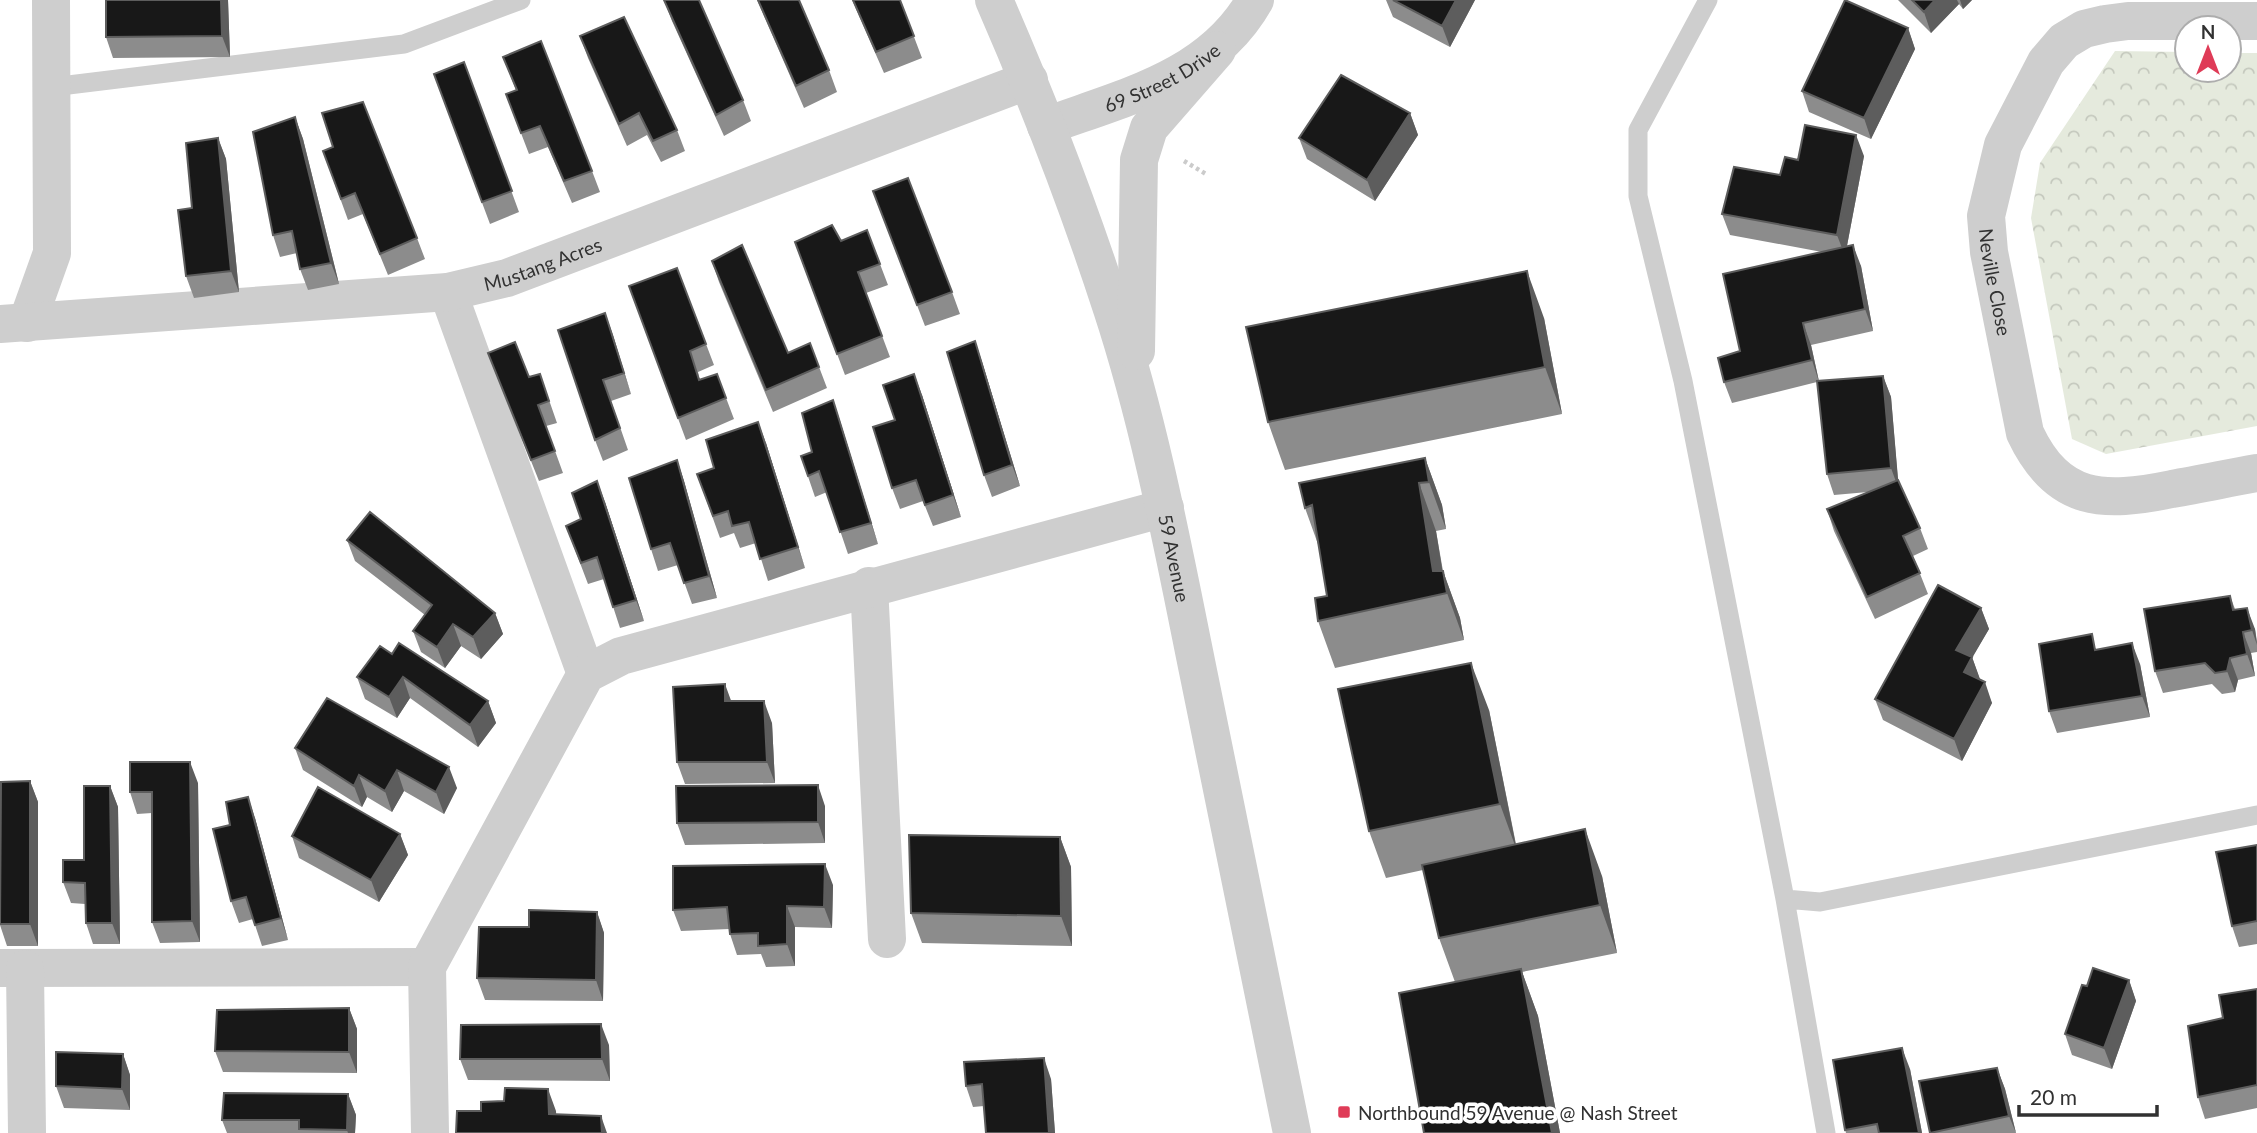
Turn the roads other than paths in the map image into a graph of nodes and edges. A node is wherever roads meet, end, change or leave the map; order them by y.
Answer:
1 (51, 0) edge
2 (521, 0) edge
3 (994, 0) edge
4 (1255, 0) edge
5 (1708, 0) edge
6 (2257, 21) edge
7 (1217, 50) junction
8 (1029, 80) junction
9 (52, 87) junction
10 (1046, 126) junction
11 (448, 292) junction
12 (14, 323) edge
13 (1136, 392) junction
14 (2257, 473) edge
15 (1165, 508) junction
16 (869, 586) junction
17 (586, 674) junction
18 (2257, 815) edge
19 (1785, 899) junction
20 (887, 939) dead end
21 (428, 967) junction
22 (12, 969) edge
23 (27, 1133) edge
24 (430, 1133) edge
25 (1293, 1133) edge
26 (1826, 1133) edge

1 - 9 street, Mustang Acres
2 - 9 lane
3 - 8 street, 59 Avenue
4 - 7 street, 69 Street Drive
5 - 19 lane
6 - 14 street, Neville Close
7 - 10 street, 69 Street Drive
7 - 13 street
8 - 10 street, 59 Avenue
8 - 11 street, Mustang Acres
9 - 12 street, Mustang Acres
10 - 13 street, 59 Avenue
11 - 12 street, Mustang Acres
11 - 17 street
13 - 15 street, 59 Avenue
15 - 16 street
15 - 25 street, 59 Avenue
16 - 17 street
16 - 20 street
17 - 21 street
18 - 19 lane
19 - 26 lane
21 - 22 street
21 - 24 street
22 - 23 street

